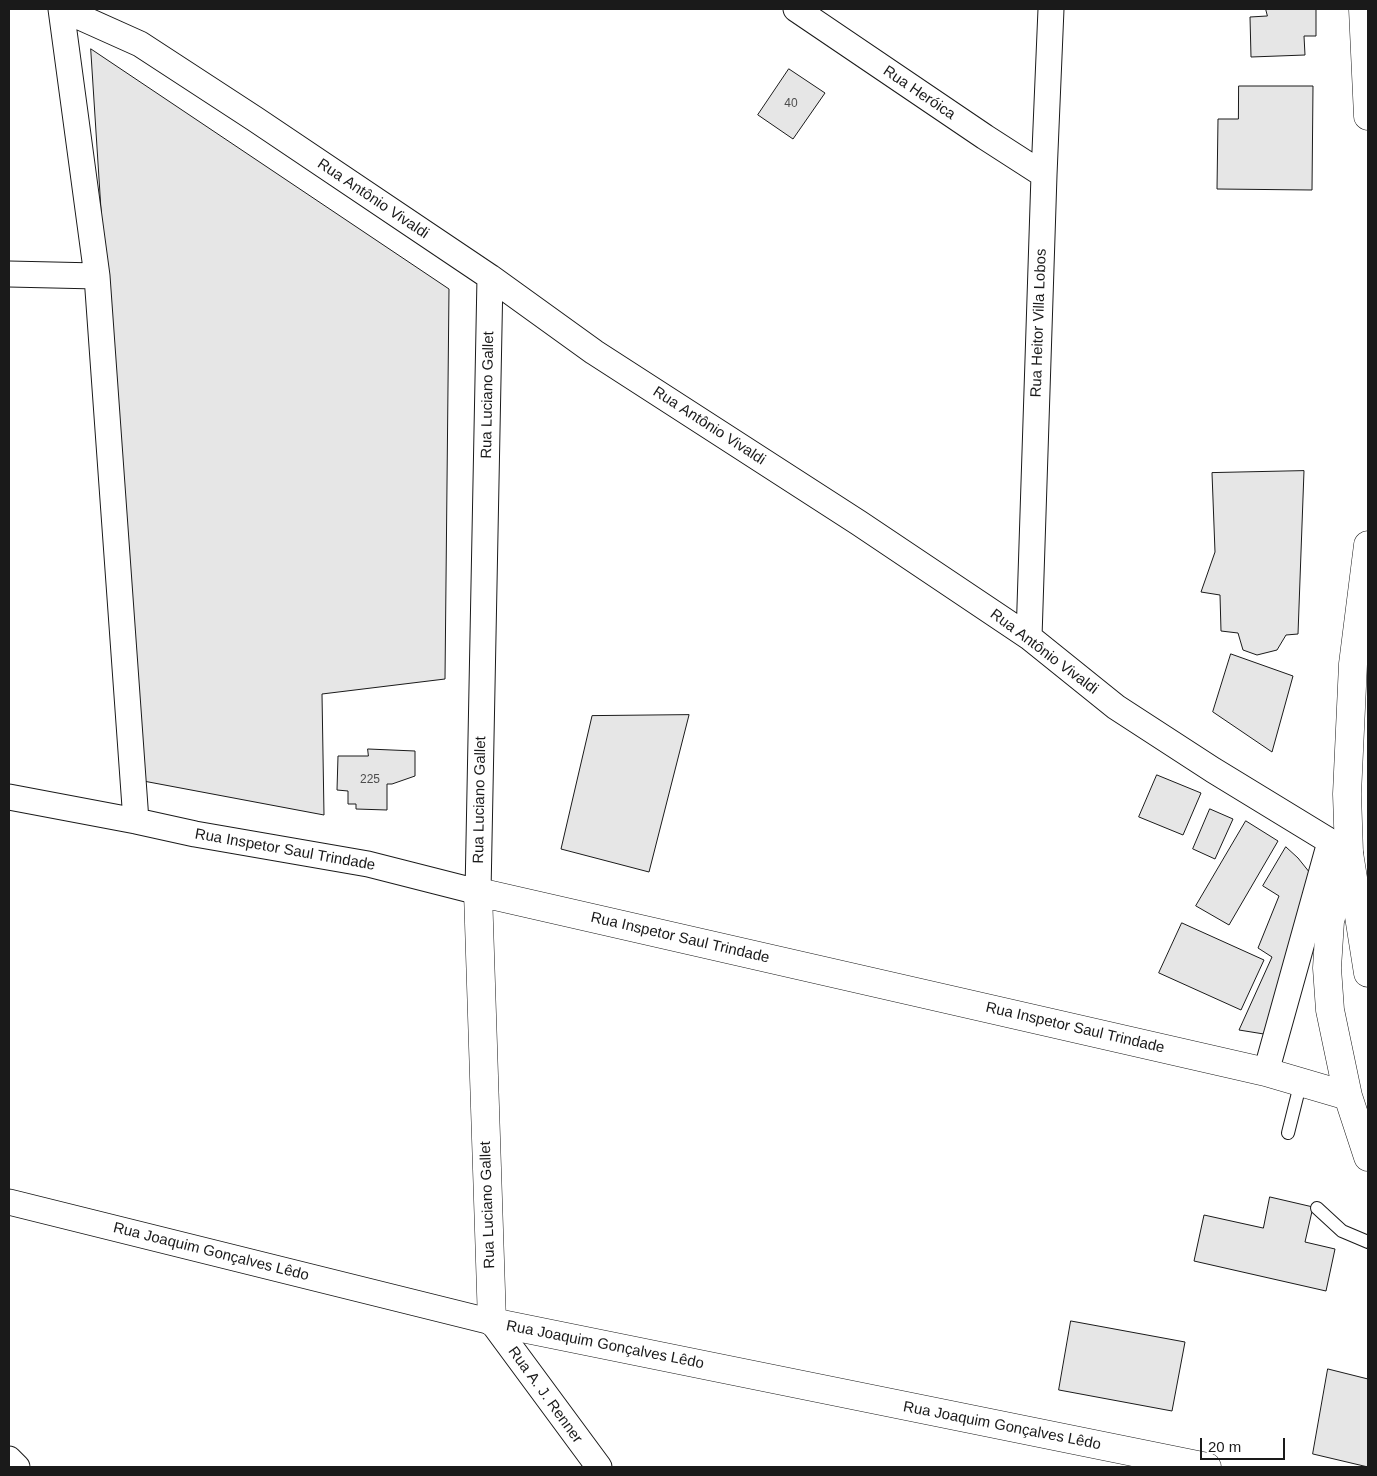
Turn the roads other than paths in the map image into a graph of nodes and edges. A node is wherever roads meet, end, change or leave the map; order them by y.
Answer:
1 (62, 9) edge
2 (796, 9) edge
3 (1051, 9) edge
4 (1363, 9) edge
5 (1368, 116) edge
6 (1044, 175) junction
7 (9, 274) edge
8 (97, 276) junction
9 (490, 277) junction
10 (1368, 545) edge
11 (1029, 637) junction
12 (9, 797) edge
13 (136, 821) junction
14 (1339, 848) junction
15 (478, 892) junction
16 (1368, 973) edge
17 (1266, 1072) junction
18 (1300, 1081) junction
19 (1358, 1091) edge
20 (1288, 1133) dead end
21 (1368, 1157) edge
22 (9, 1202) edge
23 (1317, 1208) dead end
24 (1368, 1242) edge
25 (492, 1322) junction
26 (9, 1459) edge
27 (17, 1467) edge
28 (599, 1467) edge
29 (1207, 1467) edge

1 - 8 street
1 - 9 street, Rua Antônio Vivaldi
2 - 6 street, Rua Heróica
3 - 6 street, Rua Heitor Villa Lobos
4 - 5 street
6 - 11 street, Rua Heitor Villa Lobos
7 - 8 street
8 - 13 street
9 - 11 street, Rua Antônio Vivaldi
9 - 15 street, Rua Luciano Gallet
10 - 14 street
11 - 14 street, Rua Antônio Vivaldi
12 - 13 street, Rua Inspetor Saul Trindade
13 - 15 street, Rua Inspetor Saul Trindade
14 - 16 street
14 - 17 street
14 - 19 street
15 - 17 street, Rua Inspetor Saul Trindade
15 - 25 street, Rua Luciano Gallet
17 - 18 street, Rua Inspetor Saul Trindade
18 - 19 street, Rua Inspetor Saul Trindade
18 - 20 lane
19 - 21 street
22 - 25 street, Rua Joaquim Gonçalves Lêdo
23 - 24 lane
25 - 28 street, Rua A. J. Renner
25 - 29 street, Rua Joaquim Gonçalves Lêdo
26 - 27 street

